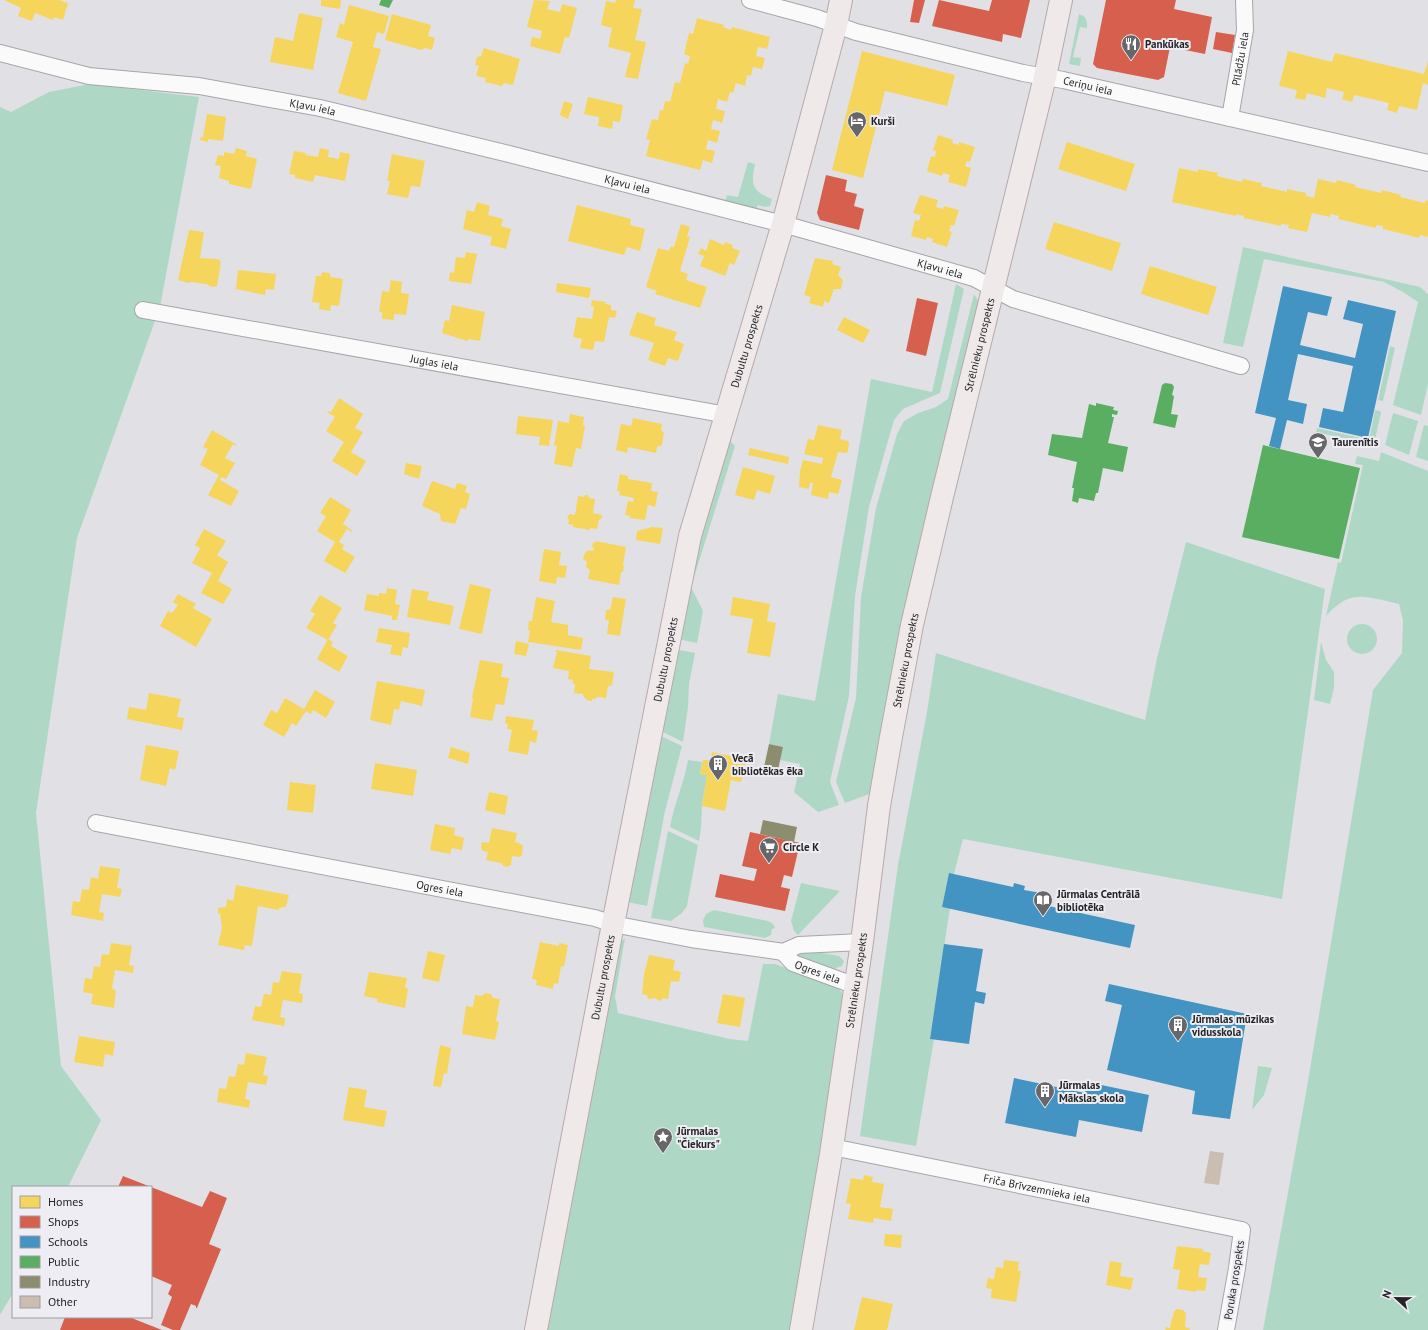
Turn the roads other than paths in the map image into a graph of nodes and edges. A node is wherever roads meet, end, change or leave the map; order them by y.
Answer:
1 (750, 0) edge
2 (841, 0) edge
3 (1062, 0) edge
4 (1244, 0) edge
5 (836, 25) junction
6 (0, 53) edge
7 (1045, 77) junction
8 (1230, 118) junction
9 (1428, 163) edge
10 (783, 224) junction
11 (992, 289) junction
12 (143, 310) dead end
13 (1241, 366) dead end
14 (727, 415) junction
15 (96, 824) dead end
16 (613, 924) junction
17 (862, 942) junction
18 (783, 952) junction
19 (856, 986) junction
20 (832, 1147) junction
21 (1242, 1230) joint
22 (536, 1330) edge
23 (801, 1330) edge
24 (1226, 1330) edge

1 - 5 street, Ceriņu iela
2 - 5 main road, Dubultu prospekts
3 - 7 main road, Strēlnieku prospekts
4 - 8 street, Pīlādžu iela
5 - 7 street, Ceriņu iela
5 - 10 main road, Dubultu prospekts
6 - 10 street, Kļavu iela
7 - 8 street, Ceriņu iela
7 - 11 main road, Strēlnieku prospekts
8 - 9 street, Ceriņu iela
10 - 11 street, Kļavu iela
10 - 14 main road, Dubultu prospekts
11 - 13 street, Kļavu iela
11 - 17 main road, Strēlnieku prospekts
12 - 14 street, Juglas iela
14 - 16 main road, Dubultu prospekts
15 - 16 street, Ogres iela
16 - 18 street, Ogres iela
16 - 22 main road, Dubultu prospekts
17 - 18 street, Ogres iela
17 - 19 main road, Strēlnieku prospekts
18 - 19 street, Ogres iela
19 - 20 main road, Strēlnieku prospekts
20 - 21 street, Friča Brīvzemnieka iela
20 - 23 main road, Strēlnieku prospekts
21 - 24 street, Poruka prospekts

